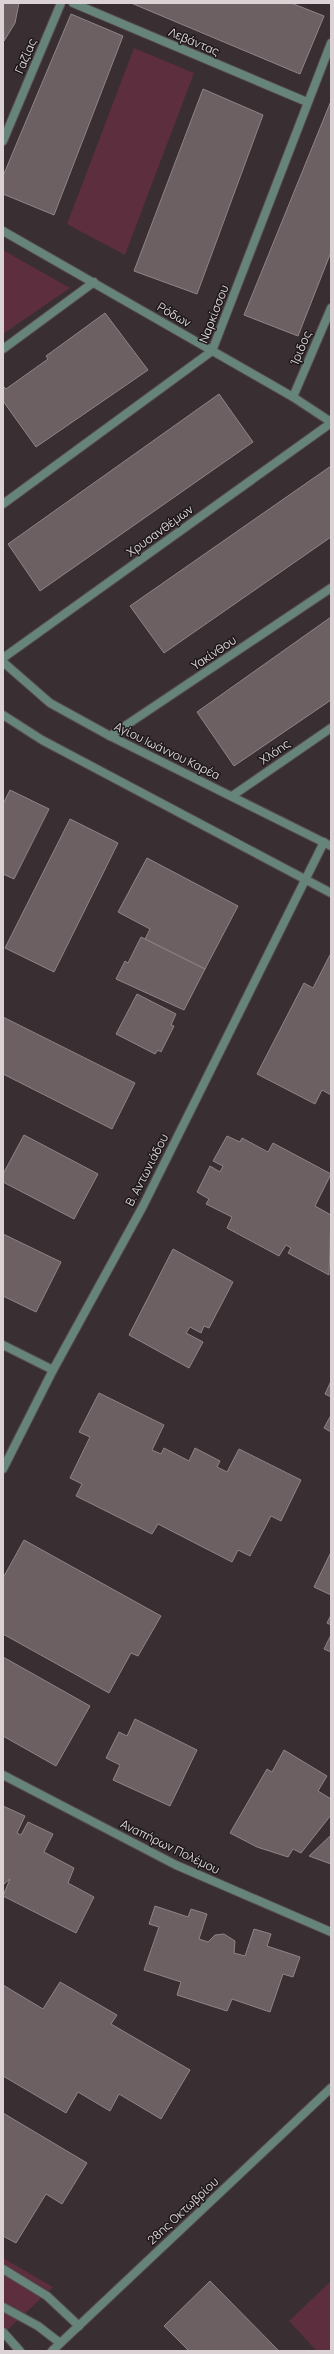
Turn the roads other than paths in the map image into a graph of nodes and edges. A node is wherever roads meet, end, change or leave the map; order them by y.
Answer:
1 (61, 3) edge
2 (72, 3) edge
3 (331, 44) edge
4 (306, 102) junction
5 (3, 141) edge
6 (3, 231) edge
7 (94, 282) junction
8 (331, 308) edge
9 (3, 349) edge
10 (212, 351) junction
11 (293, 397) junction
12 (331, 423) edge
13 (3, 504) edge
14 (331, 588) edge
15 (3, 658) edge
16 (3, 662) edge
17 (3, 715) edge
18 (331, 728) edge
19 (110, 736) junction
20 (232, 796) junction
21 (327, 844) edge
22 (306, 879) junction
23 (331, 893) edge
24 (3, 1345) edge
25 (53, 1370) junction
26 (3, 1470) edge
27 (3, 1776) edge
28 (331, 1932) edge
29 (331, 2088) edge
30 (3, 2269) edge
31 (3, 2306) edge
32 (79, 2326) junction
33 (3, 2332) edge
34 (60, 2344) junction
35 (20, 2351) edge
36 (52, 2351) edge

1 - 5 street, Γαζίας
2 - 4 street, Λεβάντας
3 - 4 street, Ναρκίσσου
4 - 10 street, Ναρκίσσου
6 - 7 street, Ρόδων
7 - 9 street
7 - 10 street, Ρόδων
8 - 11 street, Ίριδος
10 - 11 street, Ρόδων
10 - 13 street, Ναρκίσσου
11 - 12 street, Ρόδων
12 - 15 street, Χρυσανθέμων
14 - 19 street, Υακίνθου
16 - 19 street, Αγίου Ιωάννου Καρέα
17 - 22 street
18 - 20 street, Χλόης
19 - 20 street, Αγίου Ιωάννου Καρέα
20 - 21 street, Αγίου Ιωάννου Καρέα
21 - 22 street, Β. Αντωνιάδου
22 - 23 street
22 - 25 street, Β. Αντωνιάδου
24 - 25 street
25 - 26 street, Β. Αντωνιάδου
27 - 28 street, Αναπήρων Πολέμου
29 - 32 street, 28ης Οκτωβρίου
30 - 32 street
31 - 34 street
32 - 34 street, 28ης Οκτωβρίου
33 - 35 street
34 - 36 street, 28ης Οκτωβρίου

